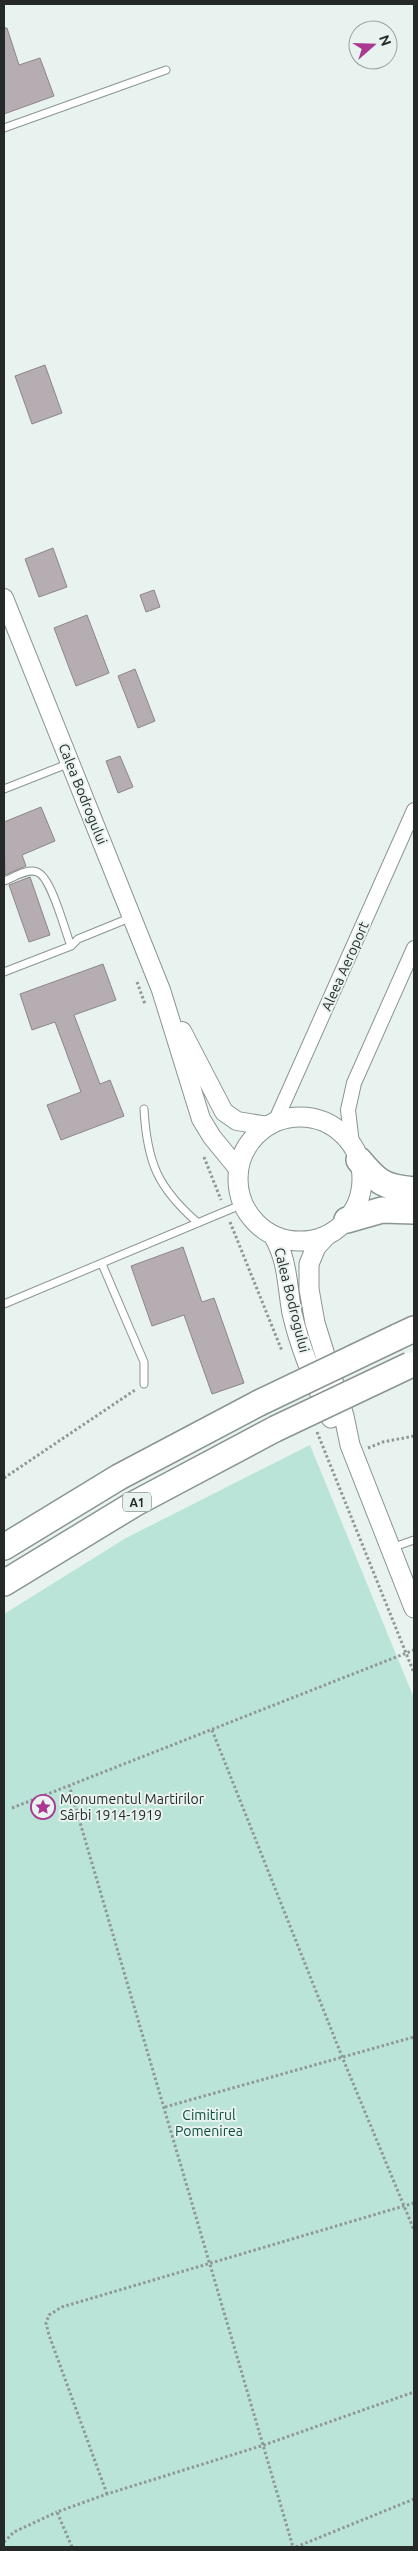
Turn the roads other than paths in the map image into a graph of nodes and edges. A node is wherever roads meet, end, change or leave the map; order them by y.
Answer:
1 (166, 70) dead end
2 (4, 128) edge
3 (4, 598) edge
4 (70, 763) junction
5 (4, 789) edge
6 (414, 810) edge
7 (4, 881) edge
8 (132, 917) junction
9 (71, 946) junction
10 (414, 948) edge
11 (4, 972) edge
12 (161, 990) junction
13 (144, 1109) dead end
14 (272, 1124) junction
15 (355, 1152) junction
16 (239, 1170) junction
17 (414, 1190) edge
18 (243, 1204) junction
19 (414, 1211) edge
20 (347, 1220) junction
21 (198, 1223) junction
22 (273, 1235) junction
23 (327, 1236) junction
24 (102, 1264) junction
25 (4, 1304) edge
26 (406, 1333) edge
27 (412, 1364) edge
28 (144, 1384) road end
29 (352, 1449) junction
30 (414, 1540) edge
31 (4, 1547) edge
32 (390, 1548) junction
33 (4, 1583) edge
34 (414, 1608) edge

1 - 2 lane
3 - 4 street, Calea Bodrogului
4 - 5 lane
4 - 8 street, Calea Bodrogului
6 - 14 street, Aleea Aeroport
7 - 9 lane
8 - 9 lane
8 - 12 street, Calea Bodrogului
9 - 11 lane
10 - 15 street
12 - 14 street, Calea Bodrogului
12 - 16 street, Calea Bodrogului
13 - 21 lane
14 - 15 main road, Calea Bodrogului
14 - 16 main road, Calea Bodrogului
15 - 17 highway
15 - 20 main road, Calea Bodrogului
16 - 18 main road, Calea Bodrogului
18 - 21 lane
18 - 22 main road, Calea Bodrogului
19 - 20 highway
20 - 23 main road, Calea Bodrogului
21 - 24 lane
22 - 23 main road, Calea Bodrogului
22 - 29 main road, Calea Bodrogului
23 - 29 main road, Calea Bodrogului
24 - 25 lane
24 - 28 lane
26 - 31 highway, A1, bridge
27 - 33 highway, A1, bridge
29 - 32 main road, Calea Bodrogului
30 - 32 lane
32 - 34 main road, Calea Bodrogului

